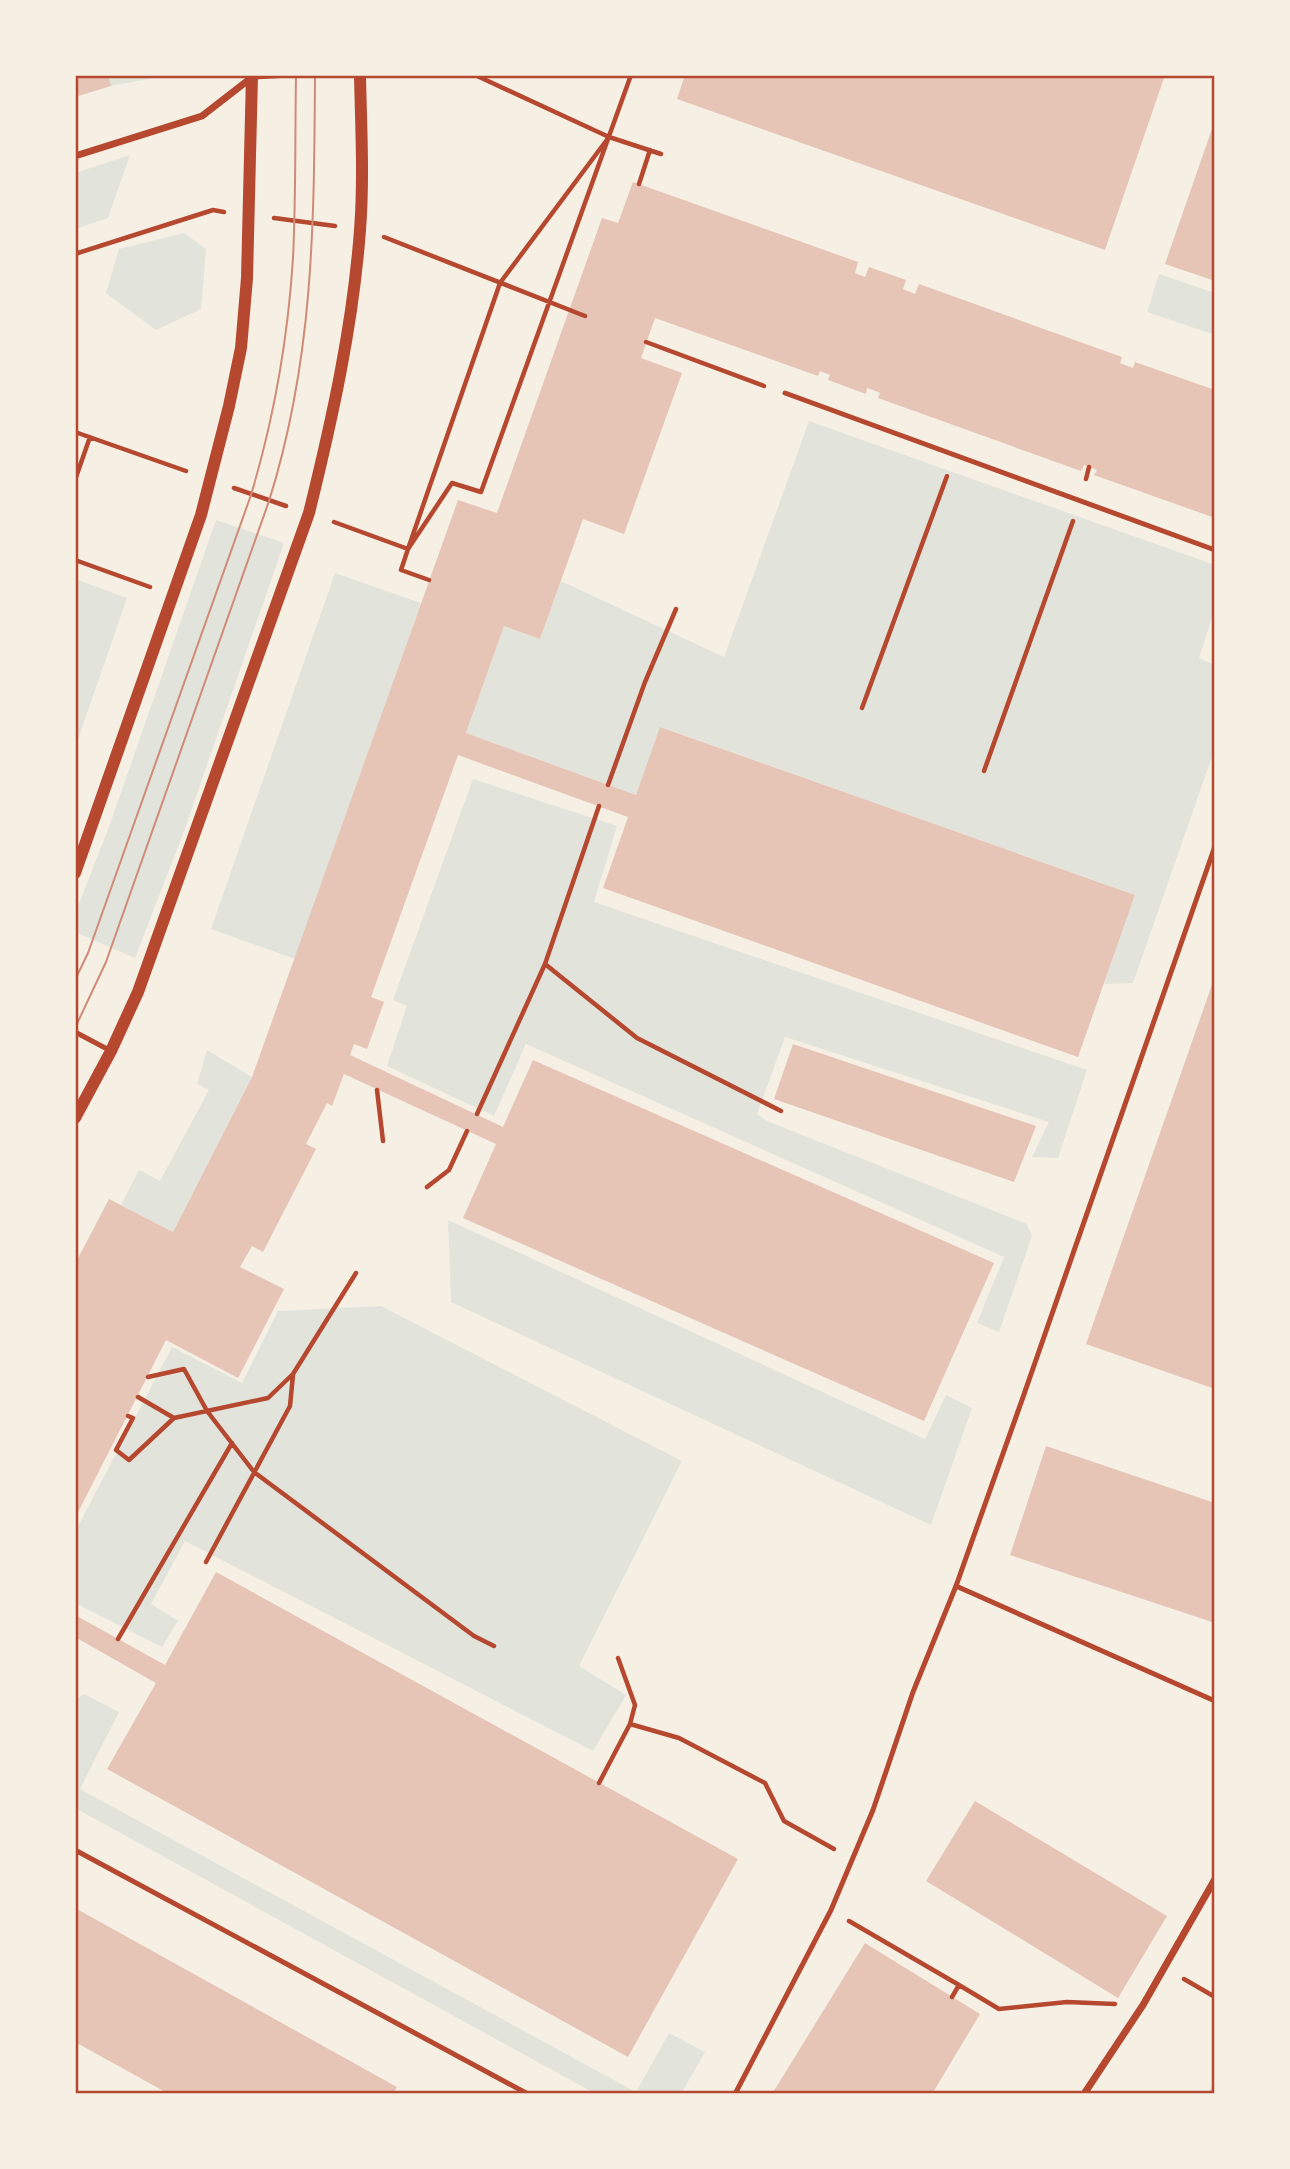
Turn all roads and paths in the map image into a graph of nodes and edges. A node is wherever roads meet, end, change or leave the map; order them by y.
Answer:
1 (290, 75) edge
2 (360, 75) edge
3 (475, 75) edge
4 (631, 75) edge
5 (252, 76) edge
6 (609, 137) junction
7 (650, 150) junction
8 (661, 154) dead end
9 (75, 156) edge
10 (639, 184) dead end
11 (249, 216) junction
12 (360, 229) junction
13 (75, 254) edge
14 (500, 283) junction
15 (551, 303) junction
16 (586, 316) dead end
17 (646, 342) dead end
18 (785, 393) joint
19 (75, 432) edge
20 (90, 437) junction
21 (955, 456) junction
22 (210, 478) junction
23 (75, 480) edge
24 (1080, 502) junction
25 (309, 513) junction
26 (408, 549) junction
27 (1215, 550) edge
28 (75, 560) edge
29 (429, 580) dead end
30 (174, 596) junction
31 (676, 609) dead end
32 (862, 708) dead end
33 (984, 771) dead end
34 (608, 785) dead end
35 (599, 806) dead end
36 (1215, 846) edge
37 (75, 873) edge
38 (545, 964) junction
39 (75, 1032) edge
40 (111, 1051) junction
41 (377, 1090) dead end
42 (781, 1111) dead end
43 (477, 1114) dead end
44 (75, 1118) edge
45 (467, 1131) dead end
46 (383, 1141) dead end
47 (427, 1187) dead end
48 (356, 1273) dead end
49 (293, 1374) junction
50 (148, 1377) dead end
51 (138, 1397) dead end
52 (207, 1411) junction
53 (128, 1416) dead end
54 (174, 1418) junction
55 (232, 1443) junction
56 (254, 1472) junction
57 (206, 1562) dead end
58 (956, 1586) junction
59 (118, 1639) dead end
60 (494, 1646) dead end
61 (618, 1658) dead end
62 (1215, 1701) edge
63 (630, 1724) junction
64 (599, 1783) dead end
65 (75, 1850) edge
66 (852, 1859) junction
67 (1215, 1879) edge
68 (831, 1910) junction
69 (1165, 1968) junction
70 (959, 1985) junction
71 (952, 1997) dead end
72 (1215, 1997) edge
73 (1143, 2005) junction
74 (527, 2094) edge
75 (735, 2094) edge
76 (1083, 2094) edge

1 - 5 lane
2 - 12 street
3 - 6 path
4 - 6 path
5 - 9 street
5 - 11 street
6 - 7 path
6 - 14 path
6 - 15 path
7 - 8 path
7 - 10 path
11 - 12 path
11 - 13 path
11 - 22 street
12 - 14 path
12 - 25 street
14 - 15 path
14 - 26 path
15 - 16 path
15 - 26 path
17 - 18 path
18 - 21 lane
19 - 20 path
20 - 22 path
20 - 23 path
21 - 24 lane
21 - 32 path
22 - 25 path
22 - 30 street
24 - 27 lane
24 - 33 path
25 - 26 path
25 - 40 street
26 - 29 path
28 - 30 path
30 - 37 street
31 - 34 path
35 - 38 path
36 - 58 lane
38 - 42 path
38 - 43 path
39 - 40 lane
40 - 44 street
41 - 46 path
45 - 47 path
48 - 49 path
49 - 52 path
49 - 56 path
50 - 52 path
51 - 54 path
52 - 54 path
52 - 55 path
53 - 54 path
55 - 56 path
55 - 59 path
56 - 57 path
56 - 60 path
58 - 62 lane
58 - 66 lane
61 - 63 path
63 - 64 path
63 - 66 path
65 - 74 lane
66 - 68 lane
67 - 69 street
68 - 70 path
68 - 75 lane
69 - 72 path
69 - 73 street
70 - 71 path
70 - 73 path
73 - 76 street

